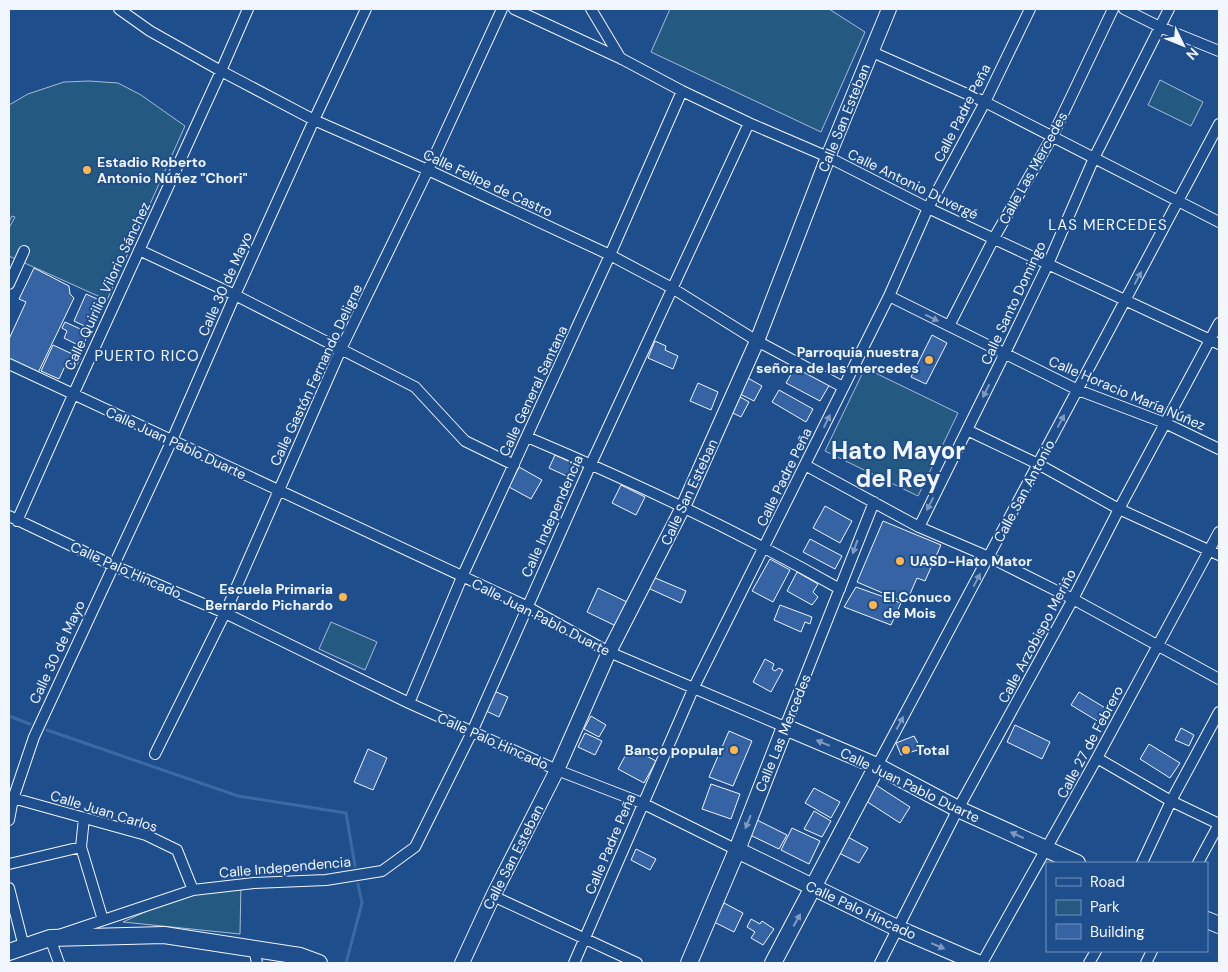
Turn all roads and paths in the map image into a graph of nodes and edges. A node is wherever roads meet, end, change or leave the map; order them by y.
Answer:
1 (119, 9) edge
2 (248, 9) edge
3 (366, 9) edge
4 (502, 9) edge
5 (514, 9) edge
6 (591, 9) edge
7 (889, 9) edge
8 (1030, 9) edge
9 (1113, 9) edge
10 (1124, 9) edge
11 (1169, 9) edge
12 (1160, 27) junction
13 (870, 51) junction
14 (1219, 52) edge
15 (622, 60) junction
16 (221, 71) junction
17 (682, 91) junction
18 (985, 102) junction
19 (314, 120) junction
20 (750, 123) junction
21 (1219, 124) edge
22 (1052, 137) junction
23 (828, 157) junction
24 (1094, 158) junction
25 (428, 170) junction
26 (1179, 201) junction
27 (928, 208) junction
28 (1219, 222) edge
29 (994, 238) junction
30 (139, 250) junction
31 (24, 251) dead end
32 (610, 255) junction
33 (1048, 264) junction
34 (9, 284) edge
35 (672, 288) junction
36 (235, 295) junction
37 (889, 296) junction
38 (1125, 301) junction
39 (1219, 323) edge
40 (949, 326) junction
41 (757, 341) junction
42 (1215, 341) edge
43 (342, 349) junction
44 (1005, 353) junction
45 (9, 364) edge
46 (843, 387) junction
47 (1078, 390) junction
48 (73, 395) junction
49 (1165, 423) junction
50 (967, 430) junction
51 (527, 436) junction
52 (172, 440) junction
53 (1219, 449) edge
54 (591, 464) junction
55 (1038, 464) junction
56 (514, 465) junction
57 (805, 465) junction
58 (278, 490) junction
59 (874, 502) junction
60 (684, 507) junction
61 (1119, 509) junction
62 (13, 518) edge
63 (919, 526) junction
64 (1219, 532) edge
65 (765, 546) junction
66 (1214, 553) edge
67 (989, 557) junction
68 (112, 566) junction
69 (462, 577) junction
70 (840, 589) junction
71 (1073, 600) junction
72 (526, 606) junction
73 (224, 613) junction
74 (1156, 646) junction
75 (609, 652) junction
76 (1219, 679) edge
77 (694, 688) junction
78 (409, 703) junction
79 (1219, 712) edge
80 (785, 727) junction
81 (472, 732) junction
82 (155, 754) dead end
83 (1097, 758) junction
84 (877, 766) junction
85 (557, 770) junction
86 (11, 798) edge
87 (1171, 801) junction
88 (642, 803) junction
89 (958, 809) junction
90 (84, 818) junction
91 (9, 820) edge
92 (1219, 824) edge
93 (82, 847) junction
94 (1047, 849) junction
95 (737, 850) junction
96 (1075, 862) edge
97 (1142, 862) edge
98 (1199, 862) edge
99 (9, 864) edge
100 (9, 888) edge
101 (814, 888) junction
102 (193, 890) junction
103 (493, 896) junction
104 (102, 920) junction
105 (899, 929) junction
106 (50, 938) junction
107 (584, 939) junction
108 (16, 949) edge
109 (1095, 952) edge
110 (255, 956) edge
111 (58, 963) edge
112 (319, 963) edge
113 (462, 963) edge
114 (574, 963) edge
115 (637, 963) edge
116 (688, 963) edge
117 (773, 963) edge
118 (880, 963) edge
119 (978, 963) edge
120 (982, 963) edge
121 (1089, 963) edge

1 - 16 street, Calle Felipe de Castro
2 - 16 street, Calle Quirilio Vilorio Sánchez
3 - 19 street, Calle 30 de Mayo
4 - 25 street, Calle Gastón Fernando Deligne
5 - 15 street, Calle Antonio Duvergé
6 - 15 street
7 - 13 street, Calle San Esteban
8 - 18 street, Calle Padre Peña
9 - 22 street, Calle Las Mercedes
10 - 12 street
11 - 12 street, Calle Santo Domingo
12 - 14 street
12 - 24 street, Calle Santo Domingo
13 - 18 street
13 - 23 street, Calle San Esteban
15 - 17 street, Calle Antonio Duvergé
16 - 19 street, Calle Felipe de Castro
16 - 30 street, Calle Quirilio Vilorio Sánchez
17 - 20 street, Calle Antonio Duvergé
17 - 32 street, Calle General Santana
18 - 22 street
18 - 27 street, Calle Padre Peña
19 - 25 street, Calle Felipe de Castro
19 - 36 street, Calle 30 de Mayo
20 - 23 street, Calle Antonio Duvergé
20 - 35 street, Calle Independencia
21 - 26 street, Calle San Antonio
22 - 24 street
22 - 29 street, Calle Las Mercedes
23 - 27 street, Calle Antonio Duvergé
23 - 41 street, Calle San Esteban
24 - 26 street
24 - 33 street, Calle Santo Domingo
25 - 32 street, Calle Felipe de Castro
25 - 43 street, Calle Gastón Fernando Deligne
26 - 28 street
38 -> 26 street, Calle San Antonio
27 - 29 street, Calle Antonio Duvergé
27 - 37 street, Calle Padre Peña
29 - 33 street, Calle Antonio Duvergé
29 - 40 street, Calle Las Mercedes
30 - 36 street
30 - 48 street, Calle Quirilio Vilorio Sánchez
31 - 34 street
32 - 35 street, Calle Felipe de Castro
32 - 51 street, Calle General Santana
33 - 38 street, Calle Antonio Duvergé
33 - 44 street, Calle Santo Domingo
35 - 41 street, Calle Felipe de Castro
35 - 54 street, Calle Independencia
36 - 43 street
36 - 52 street, Calle 30 de Mayo
37 -> 40 street, Calle Horacio María Núñez
37 - 46 street, Calle Padre Peña
38 - 42 street, Calle Antonio Duvergé
38 - 47 street, Calle San Antonio
39 - 42 street, Calle Arzobispo Meriño
40 - 44 street, Calle Horacio María Núñez
41 - 46 street, Calle Felipe de Castro
41 - 60 street, Calle San Esteban
42 - 49 street, Calle Arzobispo Meriño
43 - 56 street
43 - 58 street, Calle Gastón Fernando Deligne
44 - 47 street, Calle Horacio María Núñez
44 -> 50 street, Calle Santo Domingo
45 - 48 street, Calle Juan Pablo Duarte
57 -> 46 street, Calle Padre Peña
47 - 49 street, Calle Horacio María Núñez
55 -> 47 street, Calle San Antonio
48 - 52 street, Calle Juan Pablo Duarte
48 - 62 street, Calle Quirilio Vilorio Sánchez
49 - 53 street, Calle Horacio María Núñez
49 - 61 street, Calle Arzobispo Meriño
50 - 55 street
50 -> 63 street, Calle Santo Domingo
51 - 54 street
51 - 56 street, Calle General Santana
52 - 58 street, Calle Juan Pablo Duarte
52 - 68 street, Calle 30 de Mayo
54 - 60 street
54 - 72 street, Calle Independencia
55 - 61 street
55 - 67 street, Calle San Antonio
56 - 69 street, Calle General Santana
57 - 59 street
57 - 65 street, Calle Padre Peña
58 - 69 street, Calle Juan Pablo Duarte
58 - 73 street, Calle Gastón Fernando Deligne
59 - 63 street
59 -> 70 street, Calle Las Mercedes
60 - 65 street
60 - 75 street, Calle San Esteban
61 - 66 street
61 - 71 street, Calle Arzobispo Meriño
62 - 68 street, Calle Palo Hincado
63 - 67 street
64 - 66 street, Calle 27 de Febrero
65 - 70 street
65 - 77 street, Calle Padre Peña
66 - 74 street, Calle 27 de Febrero
67 - 71 street
84 -> 67 street, Calle San Antonio
68 - 73 street, Calle Palo Hincado
68 - 86 street, Calle 30 de Mayo
69 - 72 street, Calle Juan Pablo Duarte
69 - 78 street, Calle General Santana
70 - 80 street, Calle Las Mercedes
71 - 74 street
71 - 89 street, Calle Arzobispo Meriño
72 - 75 street, Calle Juan Pablo Duarte
72 - 81 street, Calle Independencia
73 - 78 street, Calle Palo Hincado
73 - 82 street, Calle Gastón Fernando Deligne
74 - 76 street
74 - 83 street, Calle 27 de Febrero
75 - 77 street, Calle Juan Pablo Duarte
75 - 85 street, Calle San Esteban
77 - 80 street, Calle Juan Pablo Duarte
77 - 88 street, Calle Padre Peña
78 - 81 street, Calle Palo Hincado
79 - 87 street
84 -> 80 main road, Calle Juan Pablo Duarte
80 -> 95 main road, Calle Las Mercedes
81 - 85 street, Calle Palo Hincado
81 - 102 street, Calle Independencia
83 - 87 street
83 - 94 street, Calle 27 de Febrero
84 - 89 main road, Calle Juan Pablo Duarte
84 - 101 main road, Calle San Antonio
85 - 88 street, Calle Palo Hincado
85 - 103 street, Calle San Esteban
86 - 90 street, Calle Juan Carlos
86 - 91 street, Calle 30 de Mayo
87 - 92 street
87 - 97 street
88 - 95 street, Calle Palo Hincado
88 - 107 street, Calle Padre Peña
94 -> 89 main road, Calle Juan Pablo Duarte
89 - 105 street, Calle Arzobispo Meriño
90 - 93 street
90 - 102 street, Calle Juan Carlos
92 - 98 street
93 - 99 street
93 - 104 street
94 - 96 main road, Calle Juan Pablo Duarte
94 - 120 street, Calle 27 de Febrero
95 - 101 main road, Calle Palo Hincado
95 - 116 main road, Calle Las Mercedes
100 - 108 street
101 - 105 main road, Calle Palo Hincado
117 -> 101 main road, Calle San Antonio
102 - 104 street, Calle Independencia
103 - 107 street
103 - 113 street, Calle San Esteban
104 - 106 street, Calle Independencia
105 - 118 street, Calle Arzobispo Meriño
105 -> 119 main road, Calle Palo Hincado
106 - 108 main road
106 - 110 main road
106 - 111 street
107 - 114 street, Calle Padre Peña
107 - 115 street
109 - 121 street
110 - 112 main road

